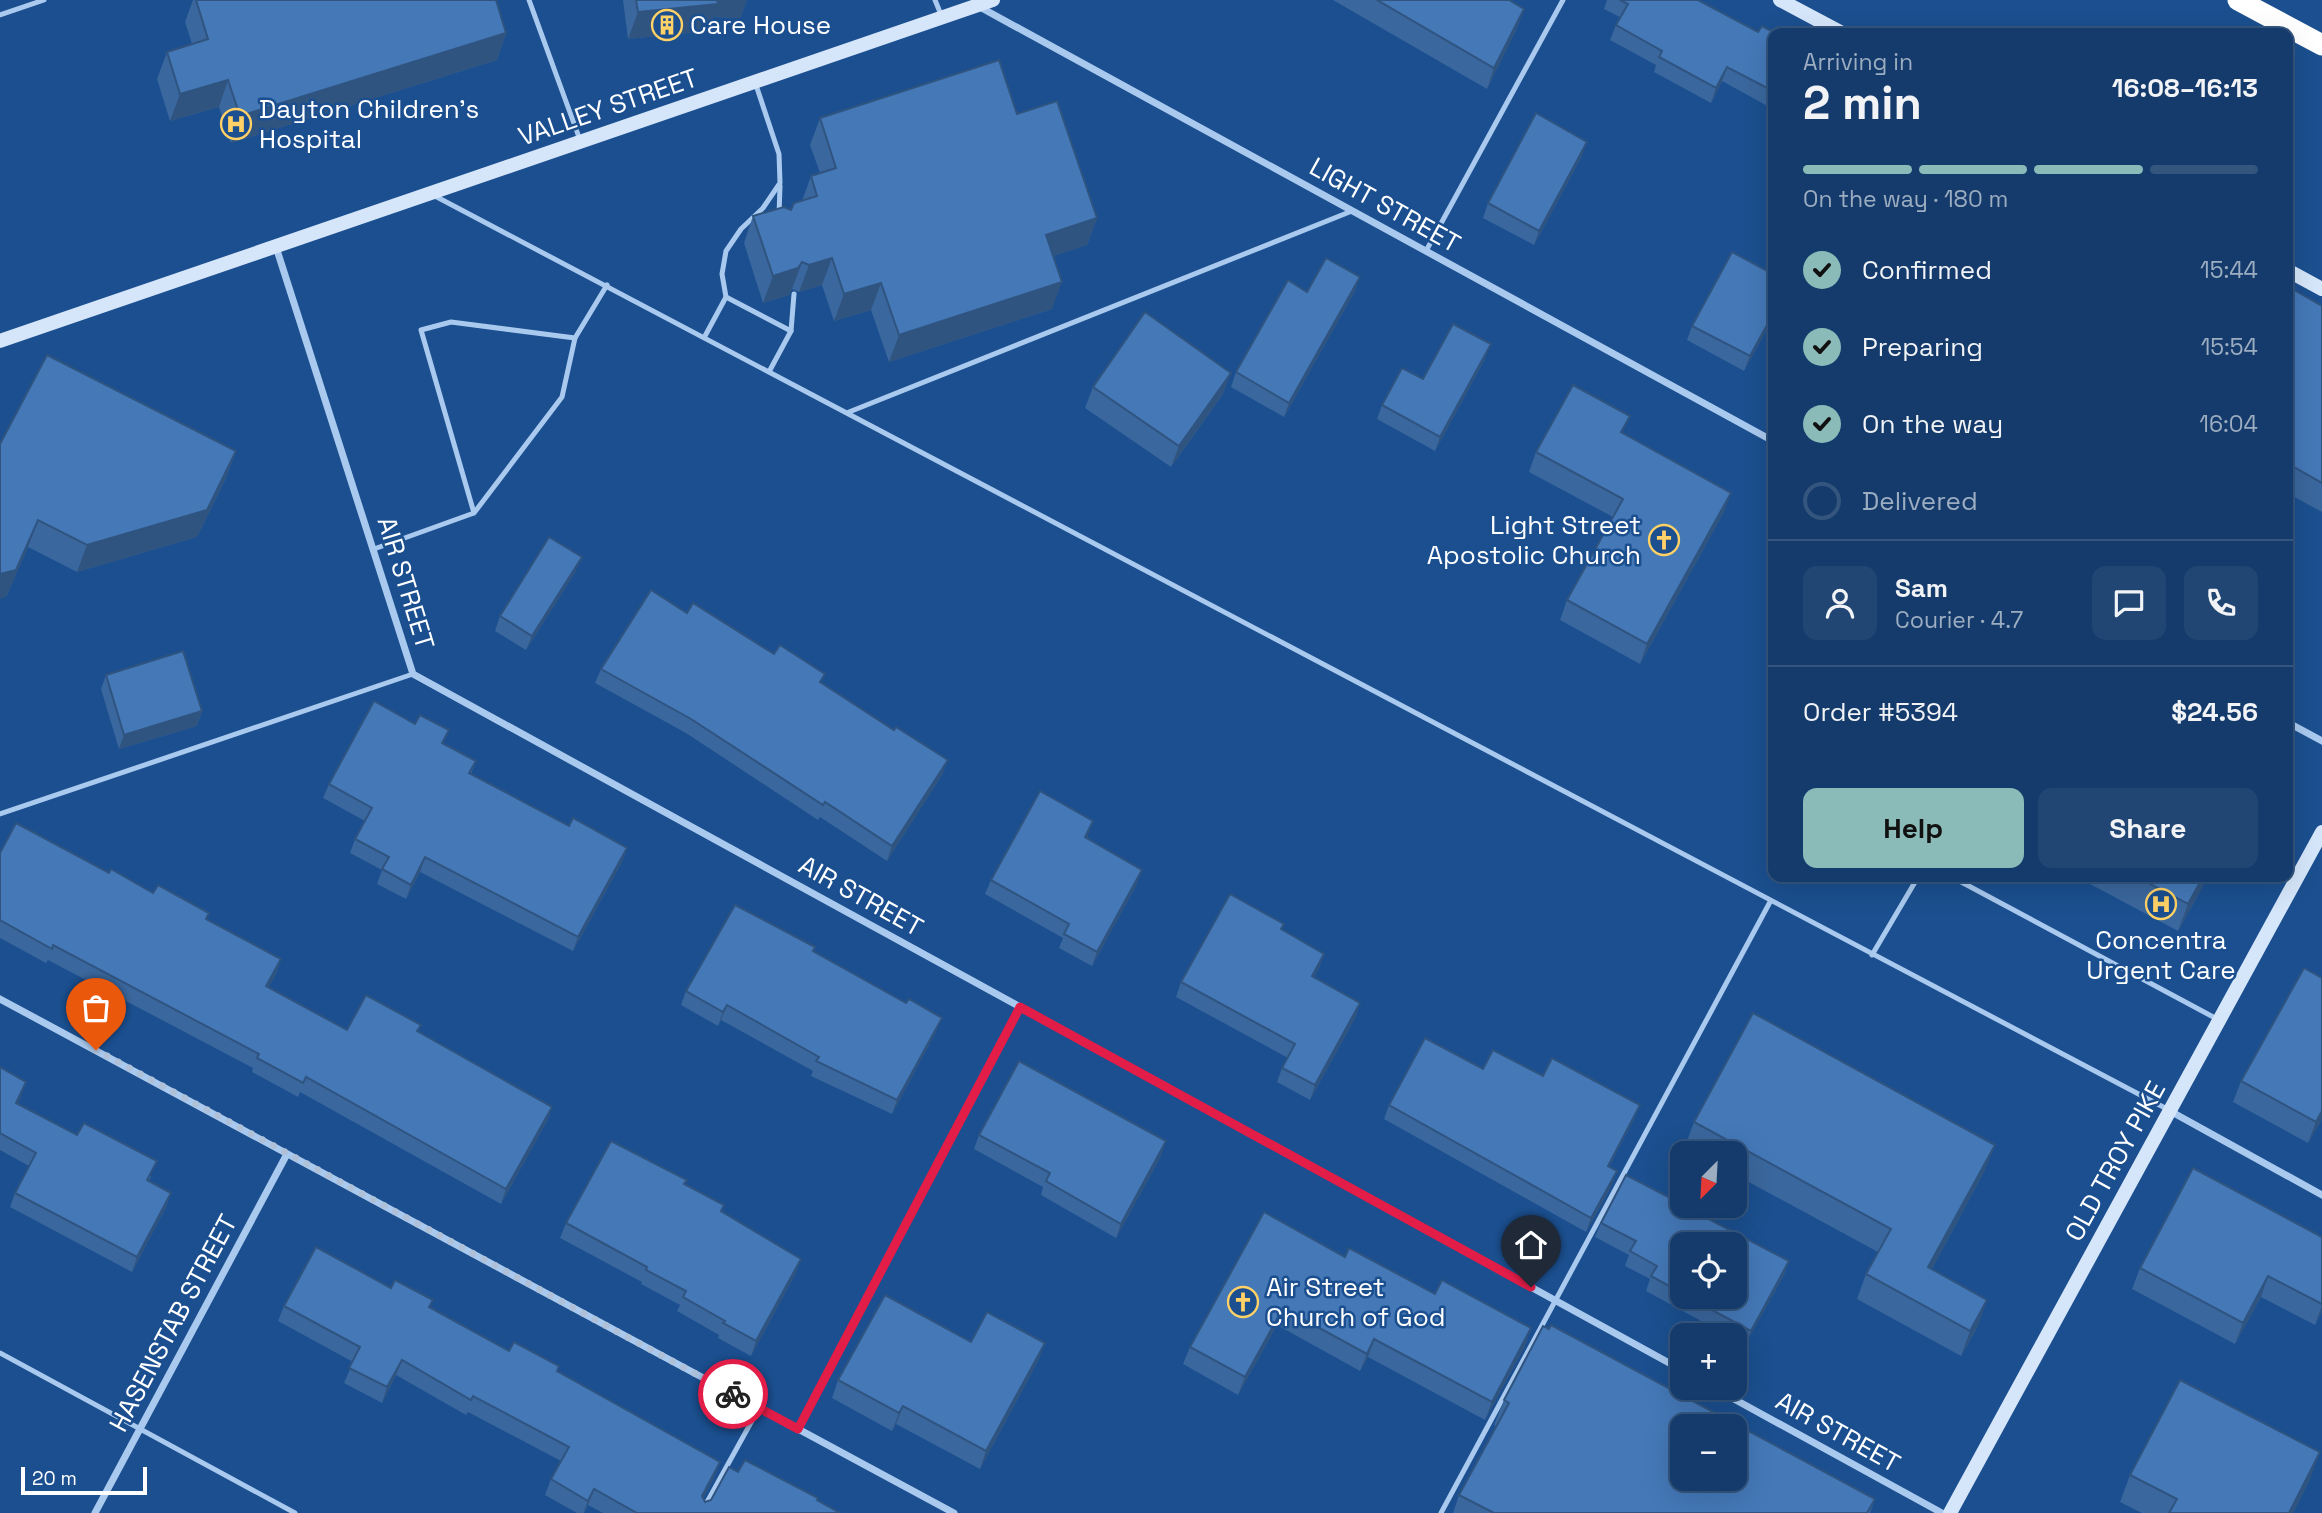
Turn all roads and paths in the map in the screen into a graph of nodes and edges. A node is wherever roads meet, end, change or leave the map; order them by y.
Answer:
1 (44, 0) edge
2 (529, 0) edge
3 (935, 0) edge
4 (993, 0) edge
5 (1563, 0) edge
6 (1780, 0) edge
7 (2238, 0) edge
8 (977, 5) junction
9 (0, 15) edge
10 (942, 18) junction
11 (1833, 28) edge
12 (2290, 28) edge
13 (2293, 29) edge
14 (2322, 45) edge
15 (755, 82) junction
16 (581, 143) junction
17 (780, 183) junction
18 (431, 194) junction
19 (1352, 211) junction
20 (779, 220) edge
21 (276, 247) junction
22 (1426, 251) junction
23 (2293, 273) edge
24 (607, 285) junction
25 (2322, 289) edge
26 (794, 293) edge
27 (726, 297) junction
28 (791, 331) junction
29 (705, 336) junction
30 (575, 338) junction
31 (0, 341) edge
32 (770, 370) junction
33 (849, 412) junction
34 (1768, 437) edge
35 (474, 513) junction
36 (374, 549) junction
37 (413, 674) junction
38 (2293, 725) edge
39 (2322, 741) edge
40 (0, 814) edge
41 (2322, 832) edge
42 (1914, 882) edge
43 (1961, 882) edge
44 (1770, 902) junction
45 (1872, 955) junction
46 (0, 999) edge
47 (1020, 1007) junction
48 (2220, 1020) junction
49 (2170, 1111) junction
50 (287, 1154) junction
51 (2322, 1195) edge
52 (1555, 1301) junction
53 (0, 1353) edge
54 (1670, 1363) edge
55 (1736, 1400) edge
56 (759, 1408) junction
57 (141, 1427) junction
58 (798, 1429) junction
59 (95, 1513) edge
60 (295, 1513) edge
61 (701, 1513) edge
62 (954, 1513) edge
63 (1441, 1513) edge
64 (1942, 1513) edge
65 (1950, 1513) edge

1 - 9 lane
2 - 16 lane
3 - 10 lane
4 - 8 main road, VALLEY STREET
5 - 22 lane
6 - 11 main road
7 - 12 highway
8 - 10 main road, VALLEY STREET
8 - 19 street, LIGHT STREET
10 - 15 main road, VALLEY STREET
13 - 14 highway
15 - 16 main road, VALLEY STREET
15 - 17 lane
16 - 18 main road, VALLEY STREET
17 - 20 lane
17 - 27 lane
18 - 21 main road, VALLEY STREET
18 - 24 lane
19 - 22 street, LIGHT STREET
19 - 33 lane
21 - 31 main road, VALLEY STREET
21 - 36 street, AIR STREET
22 - 34 street, LIGHT STREET
23 - 25 main road
24 - 29 lane
24 - 30 lane
26 - 28 lane
27 - 28 lane
27 - 29 lane
28 - 32 lane
29 - 32 lane
30 - 35 lane
30 - 35 lane
32 - 33 lane
33 - 44 lane
35 - 36 lane
36 - 37 street, AIR STREET
37 - 40 lane
37 - 47 street, AIR STREET
38 - 39 street
41 - 48 main road, OLD TROY PIKE
42 - 45 lane
43 - 48 lane
44 - 45 lane
44 - 52 lane
45 - 49 lane
46 - 50 street
47 - 52 street, AIR STREET
47 - 58 lane
48 - 49 main road, OLD TROY PIKE
49 - 51 street
49 - 65 main road, OLD TROY PIKE
50 - 56 street
50 - 57 street, HASENSTAB STREET
52 - 54 street, AIR STREET
52 - 63 lane
53 - 57 lane
55 - 64 street, AIR STREET
56 - 58 street
56 - 61 lane
57 - 59 street, HASENSTAB STREET
57 - 60 lane
58 - 62 street

